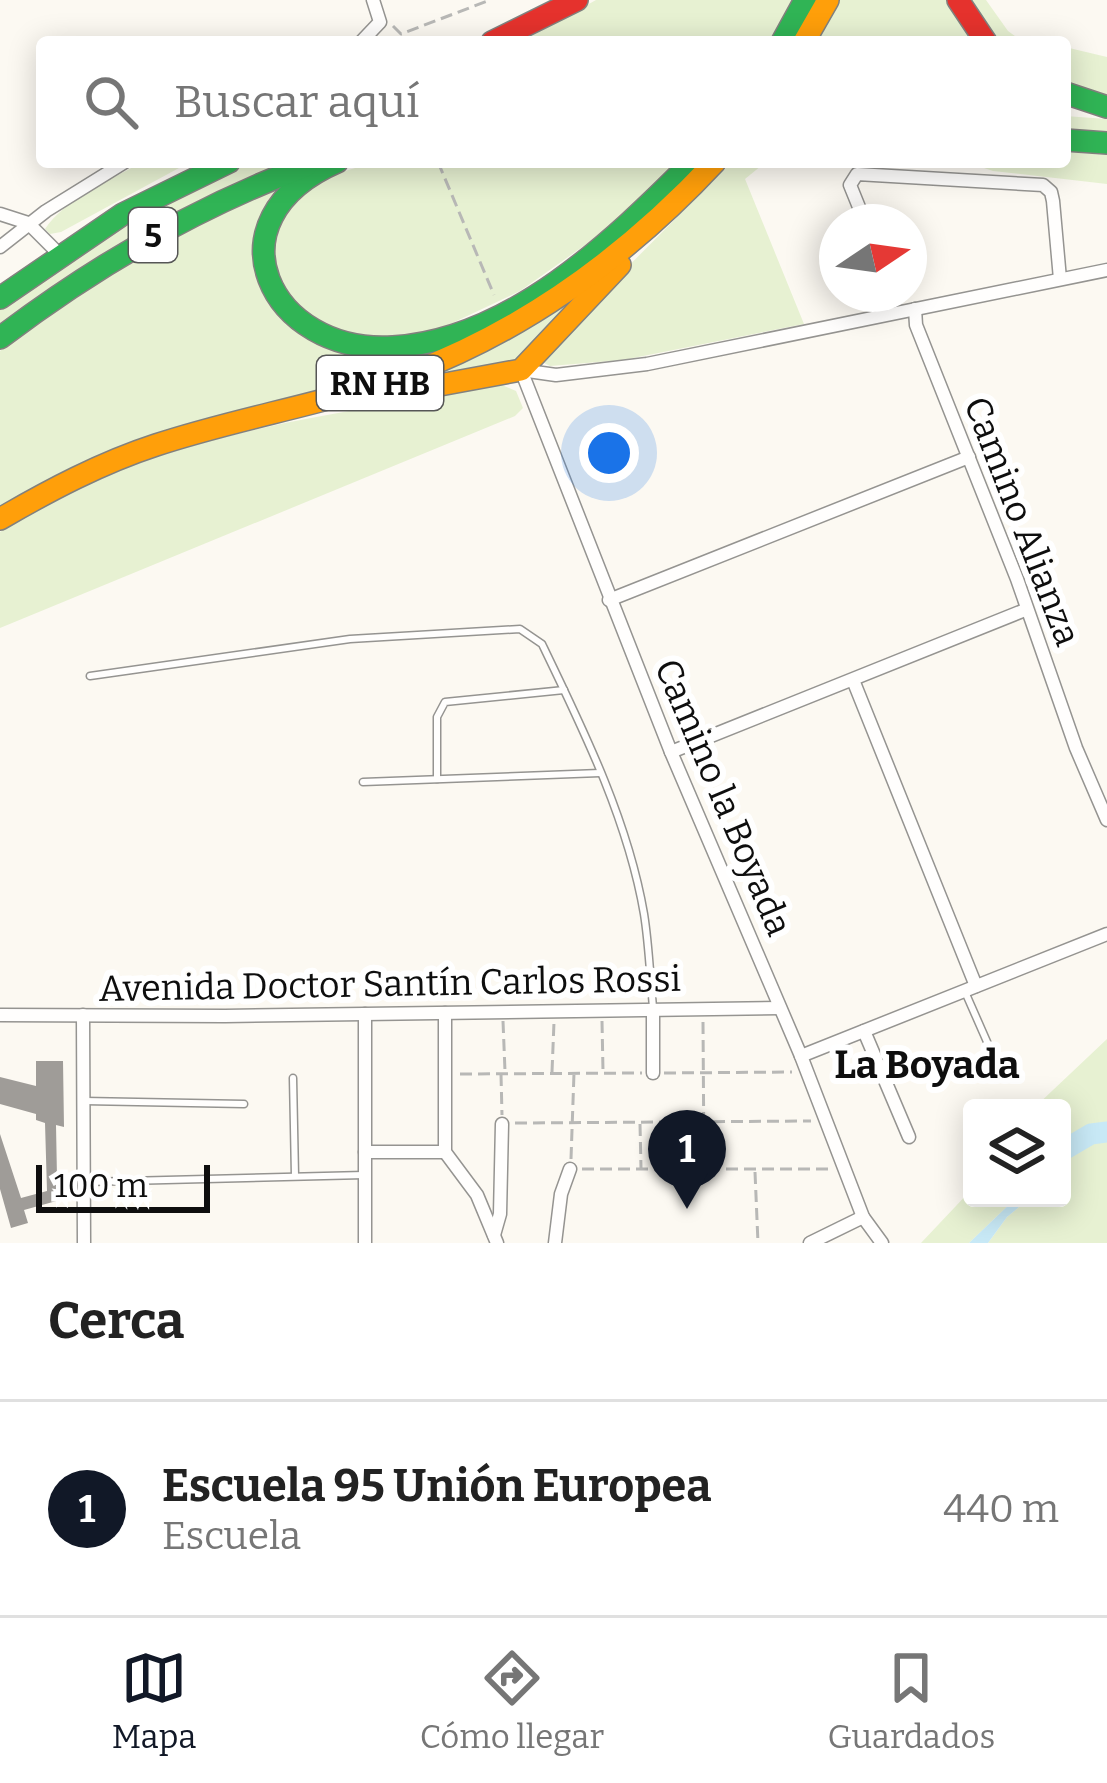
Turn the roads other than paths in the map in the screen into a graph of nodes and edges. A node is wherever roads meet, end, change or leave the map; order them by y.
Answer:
1 (373, 0) edge
2 (577, 0) edge
3 (805, 0) edge
4 (828, 0) edge
5 (958, 0) edge
6 (367, 36) edge
7 (504, 36) edge
8 (785, 36) edge
9 (807, 36) edge
10 (982, 36) edge
11 (1071, 95) edge
12 (1071, 105) edge
13 (1107, 107) edge
14 (1071, 140) edge
15 (1107, 143) edge
16 (116, 168) edge
17 (217, 168) edge
18 (306, 168) edge
19 (326, 168) edge
20 (686, 168) edge
21 (710, 168) edge
22 (858, 204) edge
23 (0, 214) edge
24 (28, 224) junction
25 (647, 230) junction
26 (0, 247) edge
27 (59, 254) junction
28 (1107, 271) edge
29 (1060, 279) junction
30 (0, 298) edge
31 (927, 306) edge
32 (898, 312) edge
33 (909, 312) edge
34 (0, 338) edge
35 (521, 370) junction
36 (321, 401) junction
37 (969, 457) junction
38 (0, 519) edge
39 (609, 600) junction
40 (1025, 610) junction
41 (90, 676) dead end
42 (853, 680) junction
43 (564, 690) junction
44 (671, 752) junction
45 (600, 772) junction
46 (437, 779) junction
47 (363, 782) dead end
48 (1107, 820) edge
49 (1107, 934) edge
50 (970, 988) junction
51 (780, 1008) junction
52 (653, 1011) junction
53 (445, 1013) junction
54 (365, 1014) junction
55 (0, 1015) edge
56 (82, 1016) junction
57 (864, 1031) junction
58 (801, 1056) junction
59 (999, 1069) dead end
60 (653, 1073) road end
61 (293, 1078) dead end
62 (84, 1102) junction
63 (244, 1103) dead end
64 (502, 1124) road end
65 (909, 1137) dead end
66 (365, 1152) junction
67 (445, 1152) junction
68 (570, 1168) road end
69 (365, 1175) junction
70 (295, 1176) junction
71 (86, 1182) junction
72 (863, 1216) junction
73 (496, 1239) edge
74 (85, 1243) edge
75 (364, 1243) edge
76 (555, 1243) edge
77 (810, 1243) edge
78 (882, 1243) edge

1 - 6 street
2 - 7 highway
3 - 8 highway
4 - 9 highway
5 - 10 highway
11 - 13 highway
12 - 13 highway
14 - 15 highway
16 - 24 street
17 - 27 highway
18 - 34 highway, 5
19 - 20 highway
21 - 25 highway, RN HB
22 - 29 street
23 - 24 street
24 - 26 street
24 - 27 street
25 - 35 highway
25 - 36 highway, RN HB
27 - 30 highway
28 - 29 street
29 - 31 street
32 - 35 street
33 - 37 street, Camino Alianza
35 - 36 highway
35 - 39 street, Camino la Boyada
36 - 38 highway, RN HB
37 - 39 street
37 - 40 street, Camino Alianza
39 - 44 street, Camino la Boyada
40 - 42 street
40 - 48 street, Camino Alianza
41 - 43 lane
42 - 44 street
42 - 50 street
43 - 45 lane
43 - 46 lane
44 - 51 street, Camino la Boyada
45 - 46 lane
45 - 52 lane
46 - 47 lane
49 - 50 street
50 - 57 street
50 - 59 lane
51 - 52 street, Avenida Doctor Santín Carlos Rossi
51 - 58 street, Camino la Boyada
52 - 53 street, Avenida Doctor Santín Carlos Rossi
52 - 60 street
53 - 54 street, Avenida Doctor Santín Carlos Rossi
53 - 67 street
54 - 56 street, Avenida Doctor Santín Carlos Rossi
54 - 66 street
55 - 56 street, Avenida Doctor Santín Carlos Rossi
56 - 62 street
57 - 58 street
57 - 65 street
58 - 72 street, Camino la Boyada
61 - 70 lane
62 - 63 lane
62 - 71 street
64 - 73 street
66 - 67 street
66 - 69 street
67 - 73 street
68 - 76 street
69 - 70 lane
69 - 75 street
70 - 71 lane
71 - 74 street
72 - 77 street
72 - 78 street, Camino la Boyada

